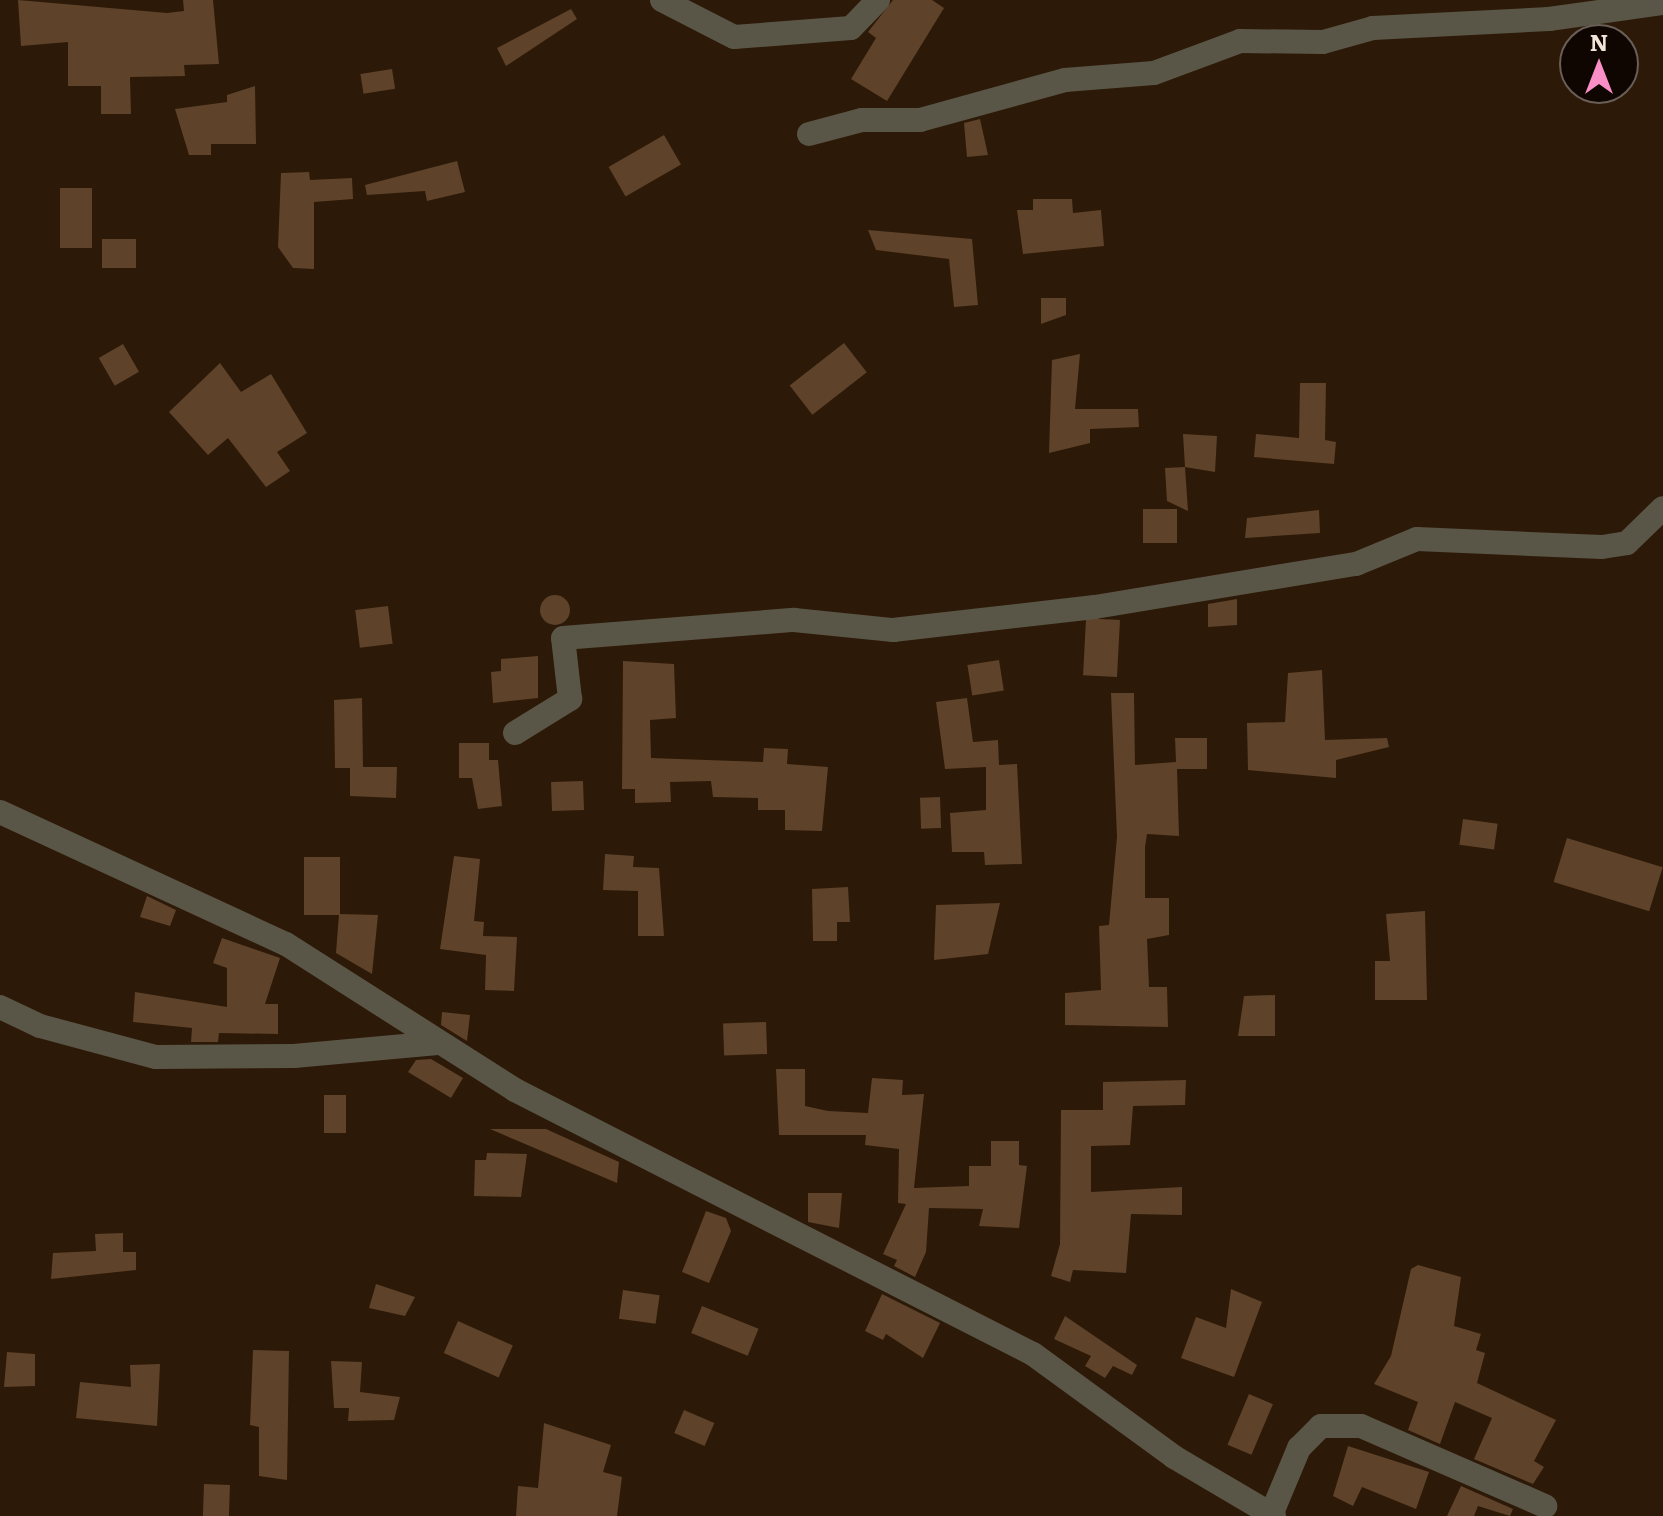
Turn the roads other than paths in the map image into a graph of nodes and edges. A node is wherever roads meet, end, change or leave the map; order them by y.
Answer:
1 (662, 0) edge
2 (878, 0) edge
3 (1663, 3) edge
4 (809, 134) dead end
5 (1663, 508) edge
6 (515, 733) dead end
7 (0, 812) edge
8 (0, 1007) edge
9 (437, 1043) junction
10 (1545, 1506) dead end
11 (1273, 1515) edge

1 - 2 street
3 - 4 street
5 - 6 street
7 - 9 street
8 - 9 street
9 - 11 street
10 - 11 street

